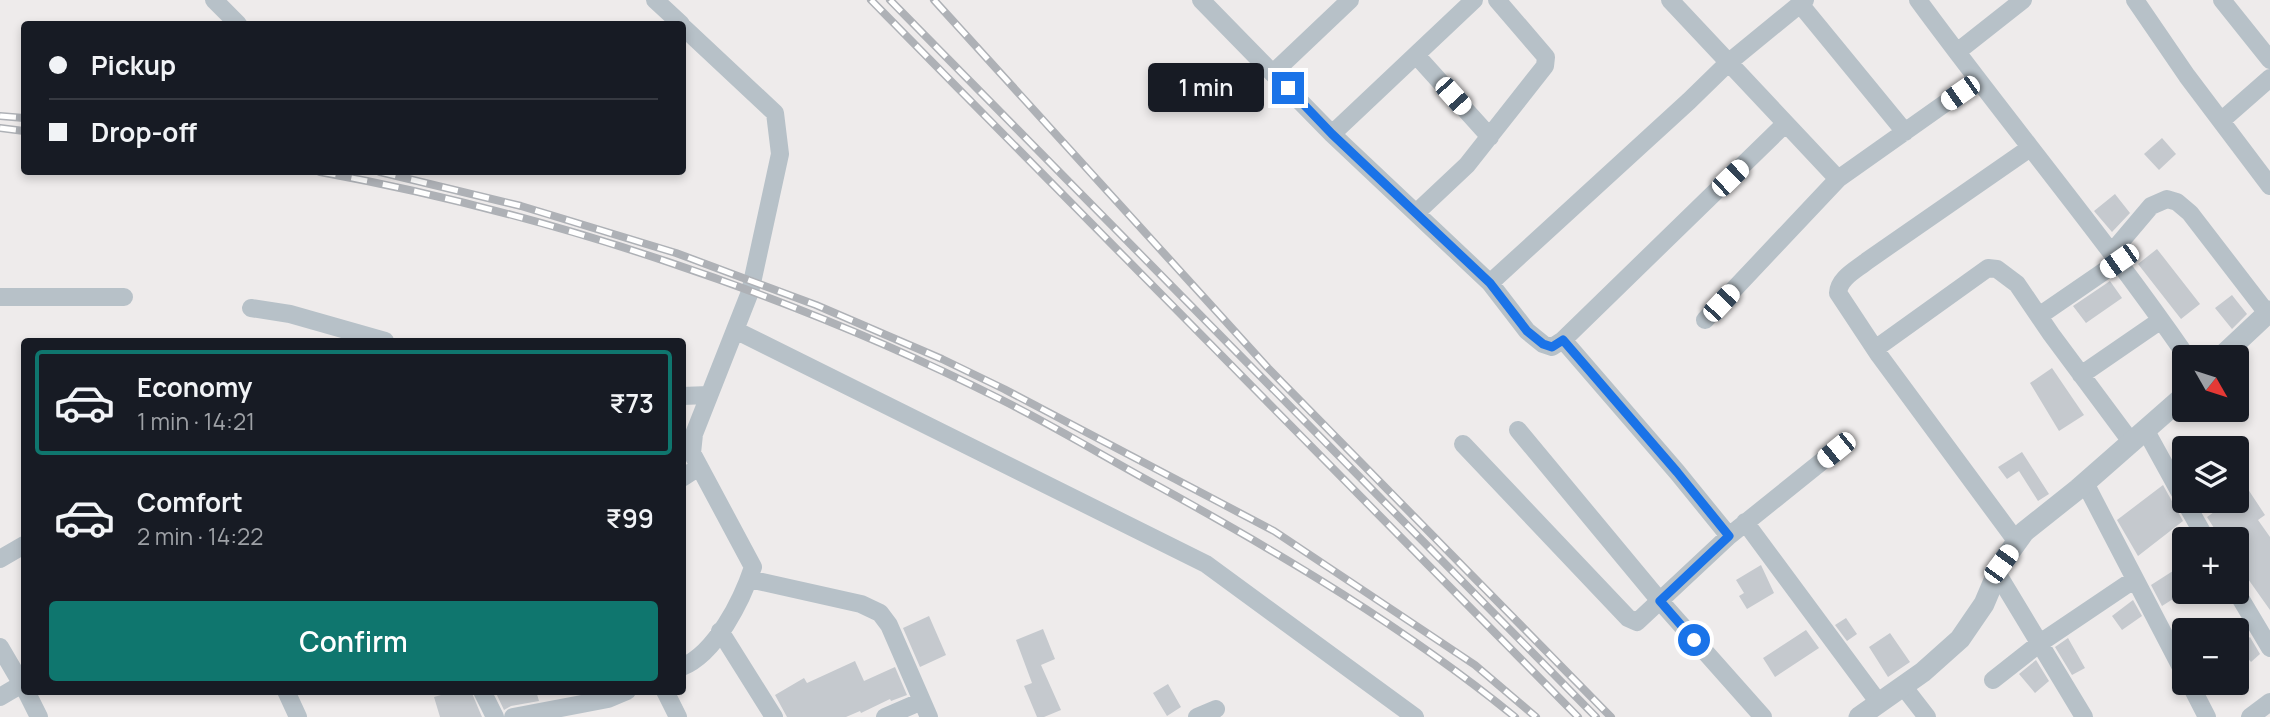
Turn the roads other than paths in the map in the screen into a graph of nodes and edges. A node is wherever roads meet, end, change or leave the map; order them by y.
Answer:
1 (214, 0) edge
2 (655, 0) edge
3 (1201, 0) edge
4 (1350, 0) edge
5 (1474, 0) edge
6 (1497, 0) edge
7 (1670, 0) edge
8 (1918, 0) edge
9 (2023, 0) edge
10 (2135, 0) edge
11 (2222, 0) edge
12 (1802, 2) edge
13 (235, 21) edge
14 (678, 21) edge
15 (686, 29) edge
16 (1957, 52) junction
17 (1416, 55) junction
18 (2270, 61) edge
19 (1728, 63) junction
20 (1273, 73) junction
21 (2270, 78) edge
22 (1978, 80) junction
23 (2221, 121) junction
24 (1785, 124) junction
25 (1905, 132) junction
26 (1332, 134) junction
27 (1490, 137) junction
28 (2030, 148) junction
29 (1838, 179) junction
30 (2270, 186) edge
31 (1416, 213) junction
32 (2115, 257) junction
33 (1490, 283) junction
34 (0, 297) edge
35 (124, 297) dead end
36 (251, 308) dead end
37 (2269, 312) edge
38 (2039, 316) junction
39 (1705, 320) dead end
40 (2161, 320) junction
41 (314, 323) junction
42 (735, 330) junction
43 (322, 338) edge
44 (373, 338) edge
45 (1563, 340) junction
46 (2179, 345) edge
47 (2234, 345) edge
48 (1875, 349) junction
49 (2081, 375) junction
50 (709, 395) junction
51 (686, 397) edge
52 (2172, 407) edge
53 (1518, 430) dead end
54 (2139, 437) junction
55 (1463, 444) dead end
56 (1836, 450) dead end
57 (699, 467) junction
58 (686, 475) edge
59 (2085, 483) junction
60 (2172, 483) edge
61 (1745, 522) junction
62 (1729, 536) junction
63 (2017, 542) junction
64 (21, 547) edge
65 (0, 559) edge
66 (1997, 573) junction
67 (749, 579) junction
68 (2135, 579) junction
69 (1660, 601) junction
70 (2244, 604) edge
71 (720, 631) junction
72 (2039, 643) junction
73 (0, 647) edge
74 (2270, 648) edge
75 (2172, 650) edge
76 (686, 666) edge
77 (1993, 680) dead end
78 (21, 683) edge
79 (1903, 686) junction
80 (21, 689) edge
81 (28, 695) edge
82 (288, 695) edge
83 (484, 695) edge
84 (618, 695) edge
85 (667, 695) edge
86 (2196, 695) edge
87 (0, 697) edge
88 (2270, 702) edge
89 (1879, 703) junction
90 (925, 709) edge
91 (1216, 709) dead end
92 (2077, 714) edge
93 (39, 717) edge
94 (298, 717) edge
95 (495, 717) edge
96 (513, 717) edge
97 (678, 717) edge
98 (774, 717) edge
99 (885, 717) edge
100 (1197, 717) edge
101 (1415, 717) edge
102 (1763, 717) edge
103 (1859, 717) edge
104 (1927, 717) edge
105 (2207, 717) edge
106 (2250, 717) edge

1 - 13 street
2 - 14 street
3 - 20 street
4 - 20 street
5 - 17 street
6 - 27 street
7 - 19 street
8 - 16 street
9 - 16 street
10 - 23 street
11 - 18 street
12 - 19 street
12 - 25 street
15 - 42 street
16 - 22 street
17 - 26 street
17 - 27 street
19 - 24 street
19 - 33 street
20 - 26 street
21 - 23 street
22 - 25 street
22 - 28 street
23 - 30 street
24 - 29 street
24 - 45 street
25 - 29 street
26 - 31 street
27 - 31 street
28 - 32 street
28 - 48 street
29 - 39 street
31 - 33 street
32 - 37 street
32 - 38 street
32 - 40 street
33 - 45 street
34 - 35 street
36 - 41 street
37 - 47 street
38 - 48 street
38 - 49 street
40 - 46 street
40 - 49 street
41 - 43 street
41 - 44 street
42 - 50 street
42 - 101 street
45 - 62 street
48 - 63 street
49 - 54 street
50 - 51 street
50 - 57 street
52 - 54 street
53 - 69 street
54 - 59 street
54 - 60 street
55 - 69 street
56 - 61 street
57 - 58 street
57 - 67 street
59 - 63 street
59 - 68 street
61 - 62 street
61 - 89 street
62 - 69 street
63 - 66 street
64 - 65 street
66 - 72 street
66 - 79 street
67 - 71 street
67 - 90 street
68 - 72 street
68 - 75 street
69 - 102 street
70 - 74 street
71 - 76 street
71 - 98 street
72 - 77 street
72 - 92 street
73 - 78 street
79 - 89 street
79 - 104 street
80 - 87 street
81 - 93 street
82 - 94 street
83 - 95 street
84 - 96 street
85 - 97 street
86 - 105 street
88 - 106 street
89 - 103 street
90 - 99 street
91 - 100 street

